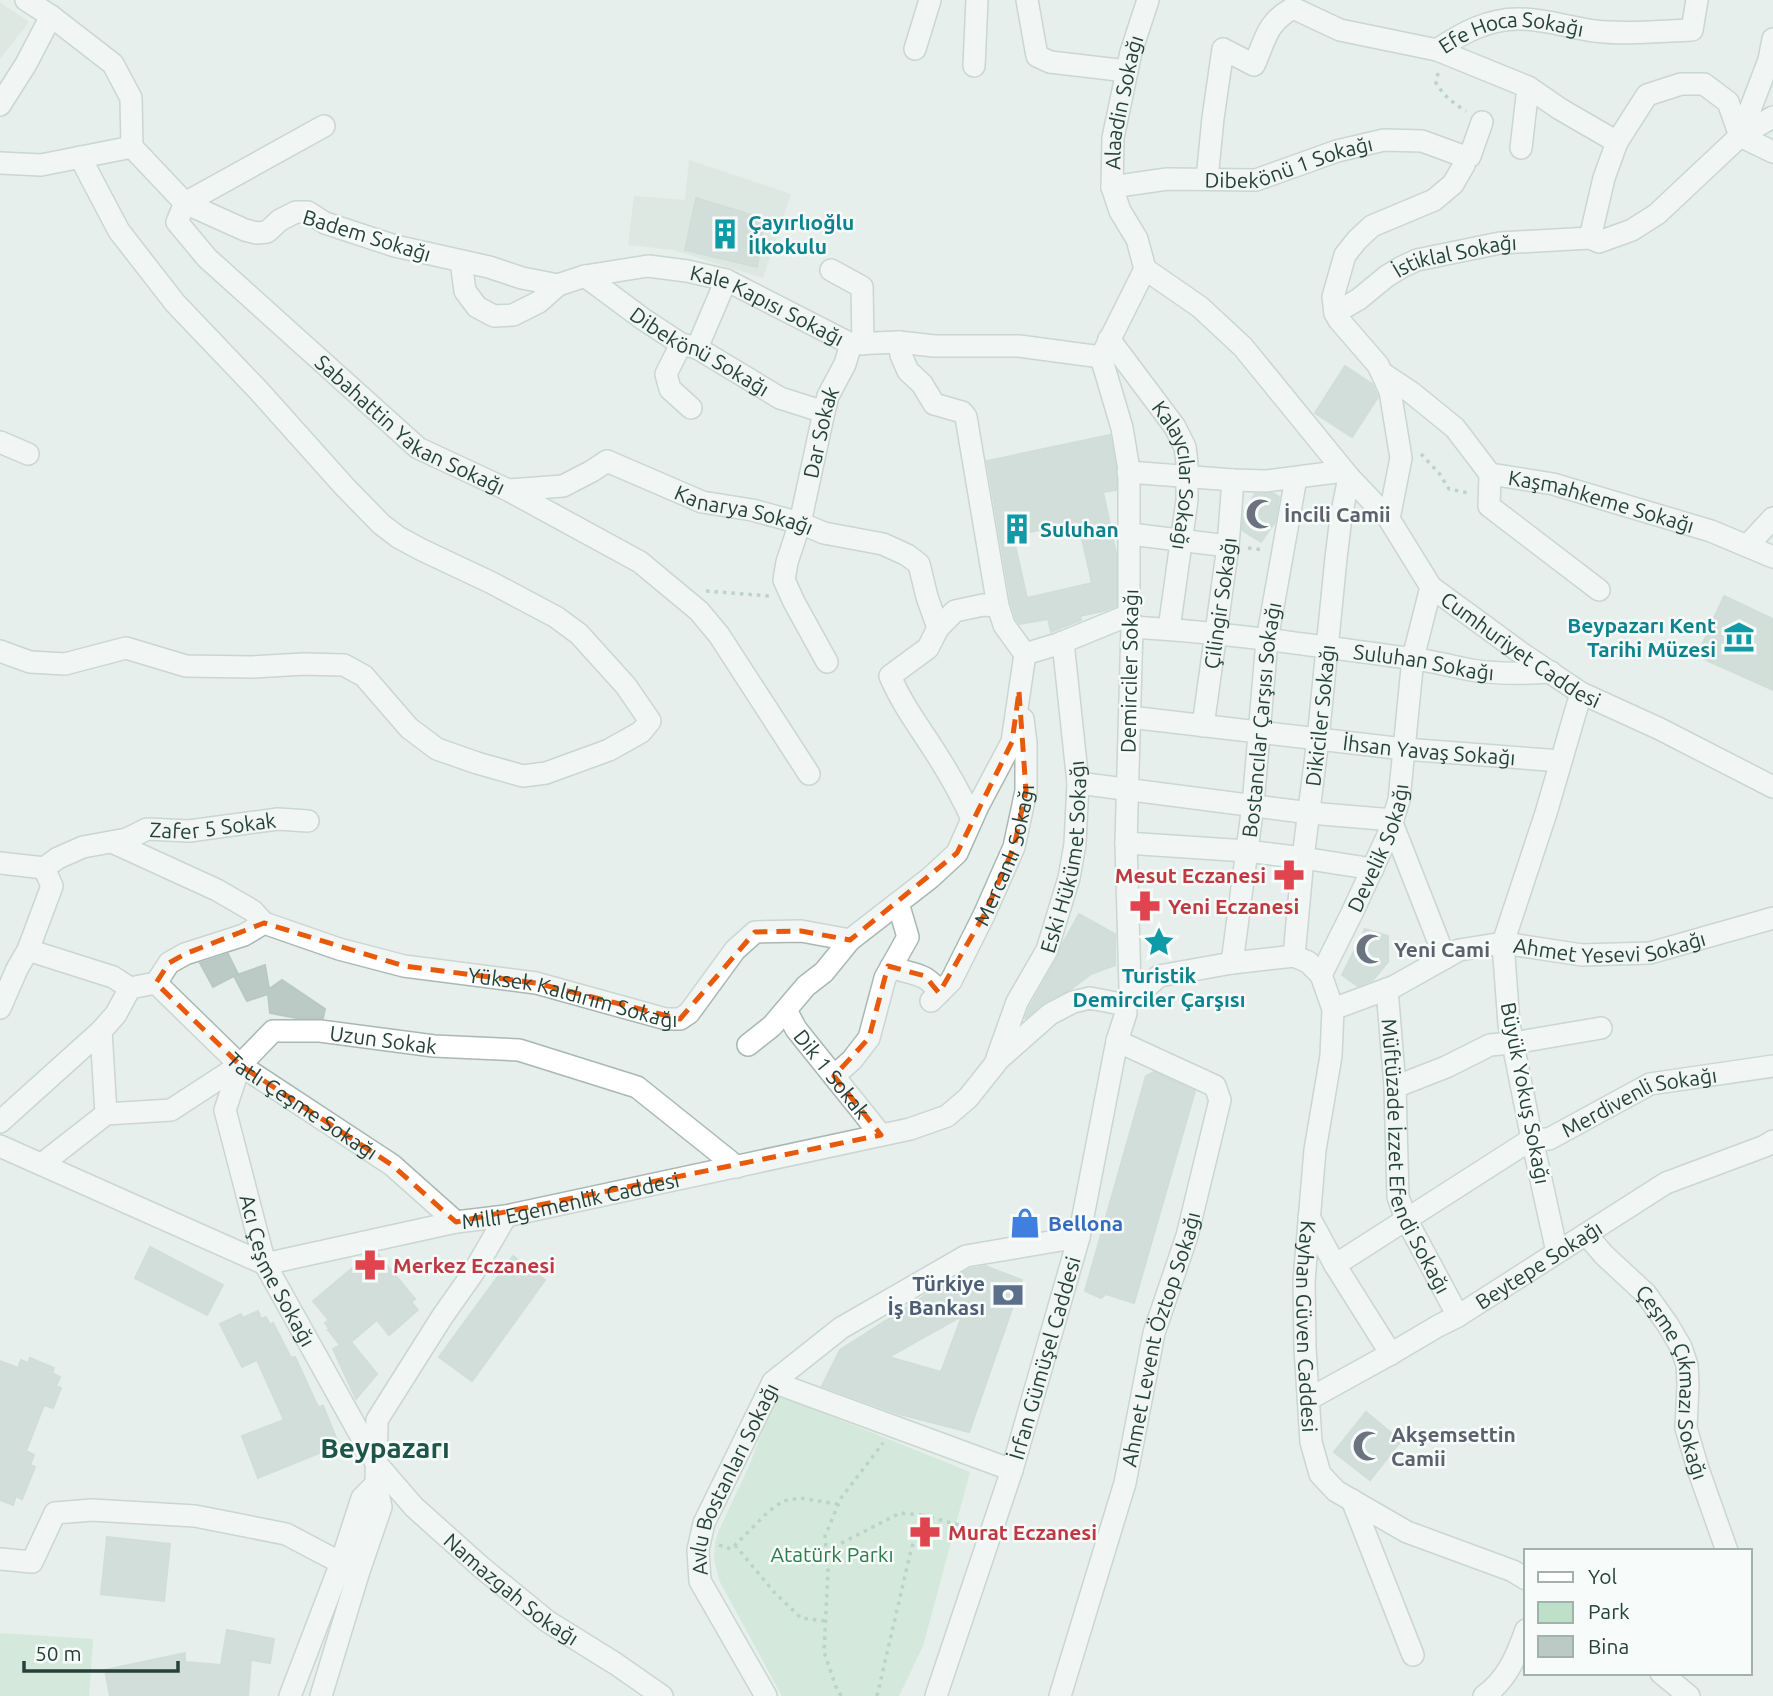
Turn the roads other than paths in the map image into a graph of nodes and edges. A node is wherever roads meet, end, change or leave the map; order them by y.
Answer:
1 (26, 0) edge
2 (930, 0) edge
3 (977, 0) edge
4 (1027, 0) edge
5 (1148, 0) edge
6 (1697, 0) edge
7 (51, 16) junction
8 (1773, 39) edge
9 (915, 49) dead end
10 (1439, 51) junction
11 (974, 66) dead end
12 (1127, 71) junction
13 (1528, 87) junction
14 (0, 105) edge
15 (1773, 117) edge
16 (1482, 122) road end
17 (324, 126) dead end
18 (1740, 136) junction
19 (1617, 142) junction
20 (132, 147) junction
21 (1521, 148) dead end
22 (1773, 152) edge
23 (1463, 156) junction
24 (80, 157) junction
25 (0, 163) edge
26 (1208, 179) junction
27 (1112, 187) junction
28 (185, 203) junction
29 (1590, 238) junction
30 (461, 261) junction
31 (1144, 269) junction
32 (831, 270) dead end
33 (585, 276) junction
34 (726, 280) junction
35 (558, 285) junction
36 (1335, 313) junction
37 (899, 342) junction
38 (857, 344) junction
39 (689, 346) junction
40 (1105, 348) junction
41 (1382, 373) junction
42 (691, 408) dead end
43 (824, 412) junction
44 (0, 442) edge
45 (28, 454) dead end
46 (1128, 472) junction
47 (1346, 474) junction
48 (1490, 474) junction
49 (1187, 477) junction
50 (1296, 478) junction
51 (1233, 480) junction
52 (509, 490) junction
53 (1773, 518) edge
54 (1389, 519) junction
55 (800, 523) junction
56 (1130, 534) junction
57 (1182, 541) junction
58 (1228, 546) junction
59 (1747, 546) junction
60 (1773, 557) edge
61 (1432, 587) junction
62 (1599, 590) dead end
63 (998, 606) junction
64 (1131, 621) junction
65 (938, 628) junction
66 (1169, 629) junction
67 (1214, 634) junction
68 (1267, 640) junction
69 (1063, 642) junction
70 (1327, 647) junction
71 (0, 651) edge
72 (1025, 654) junction
73 (1413, 658) junction
74 (827, 662) dead end
75 (1551, 673) junction
76 (1019, 692) junction
77 (1581, 693) junction
78 (1130, 717) junction
79 (1203, 726) junction
80 (1259, 732) junction
81 (1318, 739) junction
82 (1404, 749) junction
83 (1561, 761) junction
84 (809, 774) dead end
85 (1077, 783) junction
86 (1773, 787) edge
87 (1127, 788) junction
88 (1253, 805) junction
89 (1310, 813) junction
90 (972, 819) junction
91 (308, 821) dead end
92 (1392, 822) junction
93 (112, 842) junction
94 (1126, 842) junction
95 (1247, 851) junction
96 (1304, 858) junction
97 (0, 863) edge
98 (44, 868) junction
99 (1373, 869) junction
100 (898, 903) junction
101 (1773, 918) edge
102 (264, 923) junction
103 (850, 940) junction
104 (1503, 943) junction
105 (28, 950) junction
106 (1294, 956) junction
107 (1445, 958) junction
108 (1232, 963) junction
109 (9, 965) edge
110 (891, 967) junction
111 (1321, 975) junction
112 (156, 983) junction
113 (131, 988) junction
114 (1387, 989) junction
115 (1128, 999) junction
116 (0, 1008) edge
117 (1333, 1009) junction
118 (786, 1010) junction
119 (1601, 1028) dead end
120 (101, 1031) junction
121 (1116, 1041) junction
122 (1513, 1043) junction
123 (748, 1045) dead end
124 (996, 1061) junction
125 (240, 1065) junction
126 (1773, 1066) edge
127 (834, 1076) junction
128 (1395, 1087) junction
129 (106, 1114) junction
130 (0, 1122) edge
131 (881, 1135) junction
132 (1532, 1139) junction
133 (0, 1146) edge
134 (1770, 1149) edge
135 (42, 1164) junction
136 (737, 1167) junction
137 (506, 1216) junction
138 (1309, 1217) junction
139 (1406, 1219) junction
140 (456, 1222) junction
141 (1586, 1234) junction
142 (1079, 1237) junction
143 (1557, 1252) junction
144 (265, 1264) junction
145 (1335, 1265) junction
146 (1458, 1316) junction
147 (1391, 1354) junction
148 (773, 1382) junction
149 (1309, 1399) junction
150 (1012, 1470) junction
151 (376, 1473) junction
152 (1352, 1500) junction
153 (1726, 1549) edge
154 (0, 1559) edge
155 (341, 1563) junction
156 (1524, 1578) edge
157 (1524, 1635) edge
158 (1413, 1655) dead end
159 (1665, 1675) edge
160 (290, 1696) edge
161 (321, 1696) edge
162 (662, 1696) edge
163 (766, 1696) edge
164 (936, 1696) edge
165 (1060, 1696) edge
166 (1484, 1696) edge
167 (1689, 1696) edge

1 - 7 street
2 - 9 street
3 - 11 street
4 - 12 street
5 - 12 street, Alaadin Sokağı
6 - 10 street, Efe Hoca Sokağı
7 - 14 street
7 - 20 street
8 - 18 street
10 - 13 street
10 - 26 street, Efe Hoca Sokağı
12 - 27 street, Alaadin Sokağı
13 - 19 street
13 - 21 street
15 - 18 street, İstiklal Sokağı
16 - 23 street
17 - 28 street
18 - 19 street
18 - 22 street
18 - 29 street, İstiklal Sokağı
19 - 29 street
20 - 24 street
20 - 28 street
23 - 26 street, Dibekönü 1 Sokağı
23 - 36 street
24 - 25 street
24 - 71 street
26 - 27 street, Dibekönü 1 Sokağı
27 - 31 street, Alaadin Sokağı
28 - 30 street, Badem Sokağı
28 - 52 street, Sabahattin Yakan Sokağı
29 - 36 street, İstiklal Sokağı
30 - 35 street, Badem Sokağı
30 - 35 street
31 - 40 street
31 - 47 street, Cumhuriyet Caddesi
32 - 38 street
33 - 34 street, Kale Kapısı Sokağı
33 - 35 street, Kale Kapısı Sokağı
33 - 39 street, Dibekönü Sokağı
34 - 38 street, Kale Kapısı Sokağı
34 - 39 street
36 - 41 street
37 - 38 street, Kale Kapısı Sokağı
37 - 40 street, Kale Kapısı Sokağı
37 - 63 street
38 - 43 street, Dar Sokak
39 - 42 street
39 - 43 street, Dibekönü Sokağı
40 - 46 street, Demirciler Sokağı
40 - 49 street, Kalaycılar Sokağı
41 - 48 street, Kaşmahkeme Sokağı
41 - 54 street
43 - 55 street, Dar Sokak
44 - 45 street
46 - 49 street
46 - 56 street, Demirciler Sokağı
47 - 50 street
47 - 54 street, Cumhuriyet Caddesi
47 - 70 street, Dikiciler Sokağı
48 - 59 street, Kaşmahkeme Sokağı
48 - 62 street
49 - 51 street
49 - 57 street, Kalaycılar Sokağı
50 - 51 street
50 - 68 street, Bostancılar Çarşısı Sokağı
51 - 58 street, Çilingir Sokağı
52 - 55 street, Kanarya Sokağı
52 - 84 street, Sabahattin Yakan Sokağı
53 - 59 street
54 - 61 street, Cumhuriyet Caddesi
55 - 65 street, Kanarya Sokağı
55 - 74 street, Dar Sokak
56 - 57 street
56 - 64 street, Demirciler Sokağı
57 - 58 street
57 - 66 street, Kalaycılar Sokağı
58 - 67 street, Çilingir Sokağı
59 - 60 street, Kaşmahkeme Sokağı
61 - 73 street, Develik Sokağı
61 - 75 street, Cumhuriyet Caddesi
63 - 65 street
63 - 72 street
64 - 66 street, Suluhan Sokağı
64 - 69 street
64 - 78 street, Demirciler Sokağı
65 - 90 street
66 - 67 street, Suluhan Sokağı
67 - 68 street, Suluhan Sokağı
67 - 79 street, Çilingir Sokağı
68 - 70 street, Suluhan Sokağı
68 - 80 street, Bostancılar Çarşısı Sokağı
69 - 72 street
69 - 85 street, Eski Hükümet Sokağı
70 - 73 street, Suluhan Sokağı
70 - 81 street, Dikiciler Sokağı
72 - 76 street
73 - 75 street, Suluhan Sokağı
73 - 82 street, Develik Sokağı
75 - 77 street, Cumhuriyet Caddesi
76 - 90 street
76 - 110 street, Mercanlı Sokağı
77 - 83 street, Büyük Yokuş Sokağı
77 - 86 street, Cumhuriyet Caddesi
78 - 79 street, İhsan Yavaş Sokağı
78 - 87 street, Demirciler Sokağı
79 - 80 street, İhsan Yavaş Sokağı
80 - 81 street, İhsan Yavaş Sokağı
80 - 88 street, Bostancılar Çarşısı Sokağı
81 - 82 street, İhsan Yavaş Sokağı
81 - 89 street, Dikiciler Sokağı
82 - 83 street, İhsan Yavaş Sokağı
82 - 92 street, Develik Sokağı
83 - 104 street, Büyük Yokuş Sokağı
85 - 87 street
85 - 124 street, Eski Hükümet Sokağı
87 - 88 street
87 - 94 street, Demirciler Sokağı
88 - 89 street
88 - 95 street, Bostancılar Çarşısı Sokağı
89 - 92 street
89 - 96 street, Dikiciler Sokağı
90 - 100 street
91 - 93 street, Zafer 5 Sokak
92 - 99 street, Develik Sokağı
92 - 107 street
93 - 98 street, Zafer 5 Sokak
93 - 102 street, Yüksek Kaldırım Sokağı
94 - 95 street
94 - 115 street, Demirciler Sokağı
95 - 96 street
95 - 108 street, Bostancılar Çarşısı Sokağı
96 - 99 street
96 - 106 street, Dikiciler Sokağı
97 - 98 street
98 - 105 street
99 - 111 street, Develik Sokağı
100 - 103 street
100 - 110 street
101 - 104 street, Ahmet Yesevi Sokağı
102 - 103 street, Yüksek Kaldırım Sokağı
102 - 112 street
103 - 118 street
104 - 107 street, Ahmet Yesevi Sokağı
104 - 122 street, Büyük Yokuş Sokağı
105 - 109 street
105 - 113 street
106 - 108 street
106 - 111 street
107 - 114 street, Ahmet Yesevi Sokağı
108 - 115 street
109 - 116 street
110 - 127 street
111 - 117 street, Kayhan Güven Caddesi
112 - 113 street
112 - 125 street, Tatlı Çeşme Sokağı
113 - 120 street
114 - 117 street, Ahmet Yesevi Sokağı
114 - 128 street, Müftüzade İzzet Efendi Sokağı
115 - 121 street, İrfan Gümüşel Caddesi
115 - 124 street, Milli Egemenlik Caddesi
117 - 138 street, Kayhan Güven Caddesi
118 - 123 street
118 - 127 street, Dik 1 Sokak
119 - 122 street
120 - 129 street
120 - 130 street
121 - 142 street, İrfan Gümüşel Caddesi
121 - 165 street, Ahmet Levent Öztop Sokağı
122 - 128 street
122 - 132 street, Büyük Yokuş Sokağı
124 - 131 street, Milli Egemenlik Caddesi
125 - 129 street, Uzun Sokak
125 - 136 street, Uzun Sokak
125 - 140 street, Tatlı Çeşme Sokağı
125 - 144 street, Acı Çeşme Sokağı
126 - 132 street, Merdivenli Sokağı
127 - 131 street, Dik 1 Sokak
128 - 139 street, Müftüzade İzzet Efendi Sokağı
129 - 135 street
131 - 136 street, Milli Egemenlik Caddesi
132 - 139 street, Merdivenli Sokağı
132 - 143 street, Büyük Yokuş Sokağı
133 - 135 street
134 - 141 street, Beytepe Sokağı
135 - 144 street
136 - 137 street, Milli Egemenlik Caddesi
137 - 140 street, Milli Egemenlik Caddesi
137 - 151 street
138 - 145 street
138 - 149 street, Kayhan Güven Caddesi
139 - 145 street, Merdivenli Sokağı
139 - 146 street, Müftüzade İzzet Efendi Sokağı
140 - 144 street, Milli Egemenlik Caddesi
141 - 143 street, Beytepe Sokağı
141 - 153 street, Çeşme Çıkmazı Sokağı
142 - 148 street, Avlu Bostanları Sokağı
142 - 150 street, İrfan Gümüşel Caddesi
143 - 146 street, Beytepe Sokağı
144 - 151 street, Acı Çeşme Sokağı
145 - 147 street
146 - 147 street, Beytepe Sokağı
147 - 149 street, Beytepe Sokağı
148 - 150 street
148 - 163 street, Avlu Bostanları Sokağı
149 - 152 street, Kayhan Güven Caddesi
150 - 164 street, İrfan Gümüşel Caddesi
151 - 155 street
151 - 161 street
151 - 162 street, Namazgah Sokağı
152 - 156 street, Kayhan Güven Caddesi
152 - 158 street
154 - 155 street
155 - 160 street
157 - 166 street
159 - 167 street

